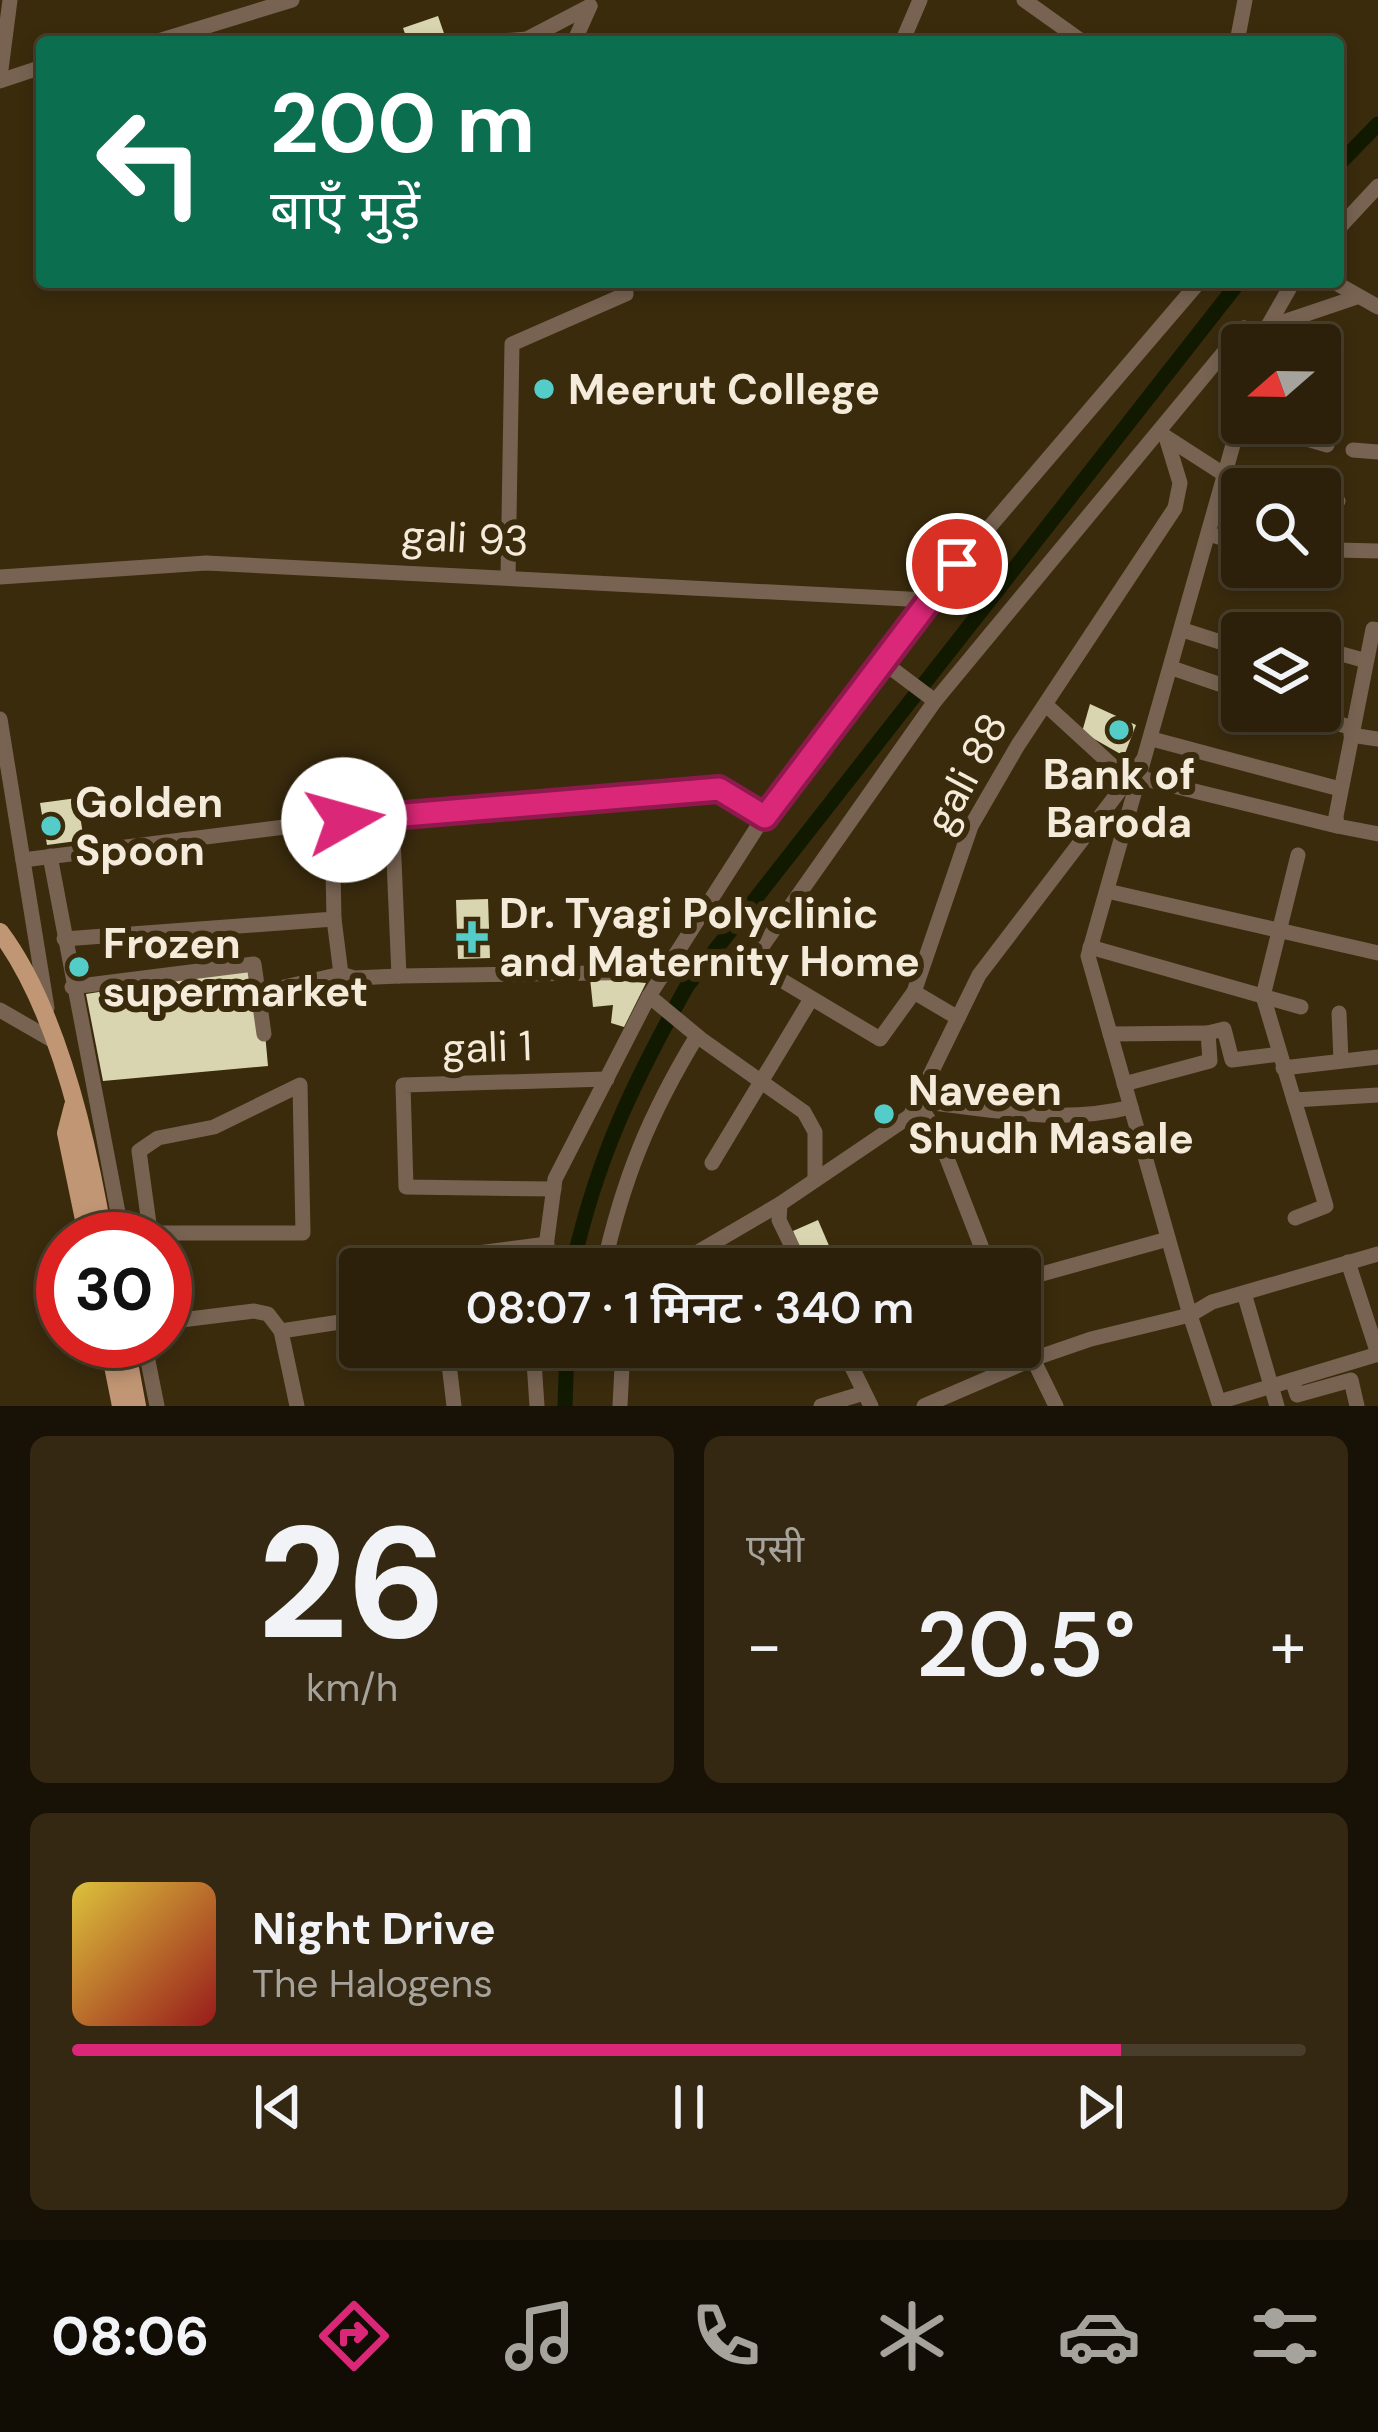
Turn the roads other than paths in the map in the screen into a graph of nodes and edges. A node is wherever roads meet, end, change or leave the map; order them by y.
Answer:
1 (10, 0) edge
2 (292, 0) edge
3 (920, 0) edge
4 (1024, 0) edge
5 (1245, 0) edge
6 (592, 3) edge
7 (175, 36) edge
8 (532, 36) edge
9 (577, 36) edge
10 (905, 36) edge
11 (1075, 36) edge
12 (1238, 36) edge
13 (2, 52) edge
14 (36, 69) edge
15 (0, 79) edge
16 (1378, 186) edge
17 (1344, 223) edge
18 (626, 288) edge
19 (1194, 288) edge
20 (1290, 288) edge
21 (1343, 288) edge
22 (1357, 297) junction
23 (1378, 307) edge
24 (1270, 324) edge
25 (1294, 324) edge
26 (1221, 356) edge
27 (1324, 444) edge
28 (1327, 445) dead end
29 (1353, 450) dead end
30 (1378, 452) edge
31 (1221, 472) edge
32 (1221, 490) edge
33 (1209, 533) junction
34 (1221, 537) edge
35 (1341, 550) edge
36 (1378, 551) edge
37 (0, 577) edge
38 (508, 577) junction
39 (927, 600) junction
40 (1183, 630) junction
41 (1378, 630) edge
42 (1221, 642) edge
43 (883, 662) junction
44 (1172, 668) junction
45 (1367, 672) edge
46 (1221, 685) edge
47 (935, 700) junction
48 (1046, 705) junction
49 (0, 718) edge
50 (1341, 728) edge
51 (1352, 732) junction
52 (1378, 739) edge
53 (1151, 746) junction
54 (1135, 779) junction
55 (1340, 789) junction
56 (392, 814) junction
57 (765, 817) junction
58 (338, 820) junction
59 (1337, 826) junction
60 (1378, 834) edge
61 (1298, 855) dead end
62 (50, 856) junction
63 (23, 860) junction
64 (1107, 891) junction
65 (334, 919) junction
66 (1279, 930) junction
67 (0, 932) edge
68 (64, 939) junction
69 (1090, 947) junction
70 (1378, 953) edge
71 (664, 972) junction
72 (347, 976) junction
73 (399, 976) junction
74 (72, 987) junction
75 (914, 992) junction
76 (258, 993) junction
77 (1263, 996) junction
78 (651, 997) junction
79 (812, 999) junction
80 (1301, 1007) dead end
81 (0, 1010) edge
82 (1339, 1012) dead end
83 (958, 1018) junction
84 (1208, 1033) junction
85 (264, 1034) dead end
86 (1110, 1034) junction
87 (697, 1036) junction
88 (52, 1040) junction
89 (1378, 1057) edge
90 (1341, 1060) junction
91 (1282, 1061) junction
92 (607, 1079) junction
93 (764, 1081) junction
94 (1124, 1084) junction
95 (1378, 1095) edge
96 (1294, 1100) junction
97 (917, 1101) junction
98 (73, 1106) junction
99 (1130, 1107) junction
100 (712, 1163) dead end
101 (815, 1180) junction
102 (554, 1189) junction
103 (780, 1204) junction
104 (82, 1212) edge
105 (109, 1212) edge
106 (112, 1212) edge
107 (1295, 1218) dead end
108 (150, 1231) joint
109 (1168, 1239) junction
110 (547, 1244) junction
111 (516, 1248) edge
112 (546, 1248) edge
113 (608, 1248) edge
114 (705, 1248) edge
115 (792, 1248) edge
116 (982, 1248) edge
117 (1378, 1254) edge
118 (1348, 1262) junction
119 (1041, 1274) edge
120 (1244, 1292) junction
121 (1190, 1315) junction
122 (192, 1319) edge
123 (339, 1322) edge
124 (281, 1331) junction
125 (1376, 1355) edge
126 (1041, 1356) edge
127 (113, 1368) edge
128 (130, 1368) edge
129 (149, 1368) edge
130 (449, 1368) edge
131 (531, 1368) edge
132 (621, 1368) edge
133 (852, 1368) edge
134 (1012, 1368) edge
135 (1037, 1368) edge
136 (1292, 1380) junction
137 (1271, 1386) junction
138 (868, 1400) edge
139 (1220, 1404) edge
140 (121, 1406) edge
141 (137, 1406) edge
142 (157, 1406) edge
143 (297, 1406) edge
144 (454, 1406) edge
145 (537, 1406) edge
146 (620, 1406) edge
147 (821, 1406) edge
148 (924, 1406) edge
149 (1056, 1406) edge
150 (1277, 1406) edge
151 (1357, 1406) edge

1 - 13 street
2 - 7 street
3 - 10 street
4 - 11 street
5 - 12 street
6 - 8 street
6 - 9 street
13 - 15 street
14 - 15 street
16 - 17 street
18 - 38 street
19 - 39 street
20 - 24 street
21 - 22 street
22 - 23 street
22 - 25 street
26 - 47 street
27 - 28 street
29 - 30 street
31 - 48 street, gali 88
32 - 33 street
33 - 34 street
33 - 40 street
35 - 36 street
37 - 38 street, gali 93
38 - 39 street, gali 93
39 - 43 street
40 - 42 street
40 - 44 street
41 - 45 street
43 - 47 street
43 - 57 street
44 - 46 street
44 - 53 street
45 - 51 street
47 - 79 street
48 - 54 street
48 - 75 street, gali 88
49 - 63 street
50 - 51 street
51 - 52 street
51 - 55 street
53 - 54 street
53 - 55 street
54 - 59 street
54 - 64 street
54 - 83 street
55 - 59 street
56 - 57 street
56 - 58 street
56 - 73 street
57 - 71 street
58 - 62 street
58 - 65 street
59 - 60 street
61 - 66 street
62 - 63 street
62 - 68 street
63 - 88 street
64 - 66 street
64 - 69 street
65 - 68 street
65 - 72 street
66 - 70 street
66 - 77 street
67 - 88 main road
68 - 74 street
69 - 77 street
69 - 86 street
71 - 73 street
71 - 78 street
72 - 73 street
72 - 76 street
74 - 76 street
74 - 106 street
75 - 79 street, gali 88
75 - 83 street
76 - 85 street
77 - 80 street
77 - 91 street
78 - 87 street
78 - 92 street
79 - 93 street
81 - 88 street
82 - 90 street
83 - 97 street
84 - 86 street
84 - 91 street
84 - 94 street
86 - 94 street
87 - 93 street
87 - 113 street
88 - 98 main road
89 - 90 street
90 - 91 street
91 - 96 street
92 - 102 street
92 - 102 street, gali 1
93 - 100 street
93 - 101 street
94 - 99 street
95 - 96 street
96 - 107 street
97 - 99 street
97 - 101 street
97 - 116 street
98 - 104 main road
98 - 105 main road
99 - 109 street
101 - 103 street
102 - 110 street
103 - 114 street
103 - 115 street
108 - 108 street
109 - 119 street
109 - 121 street
110 - 111 street
110 - 112 street
117 - 118 street
118 - 120 street
118 - 125 street
120 - 121 street
120 - 137 street
121 - 126 street
121 - 139 street
122 - 124 street
123 - 124 street
124 - 143 street
125 - 136 street
127 - 140 main road
128 - 141 main road
129 - 142 street
130 - 144 street
131 - 145 street
132 - 146 street
133 - 138 street
134 - 148 street
135 - 149 street
136 - 137 street
136 - 151 street
137 - 139 street
137 - 150 street
138 - 147 street

